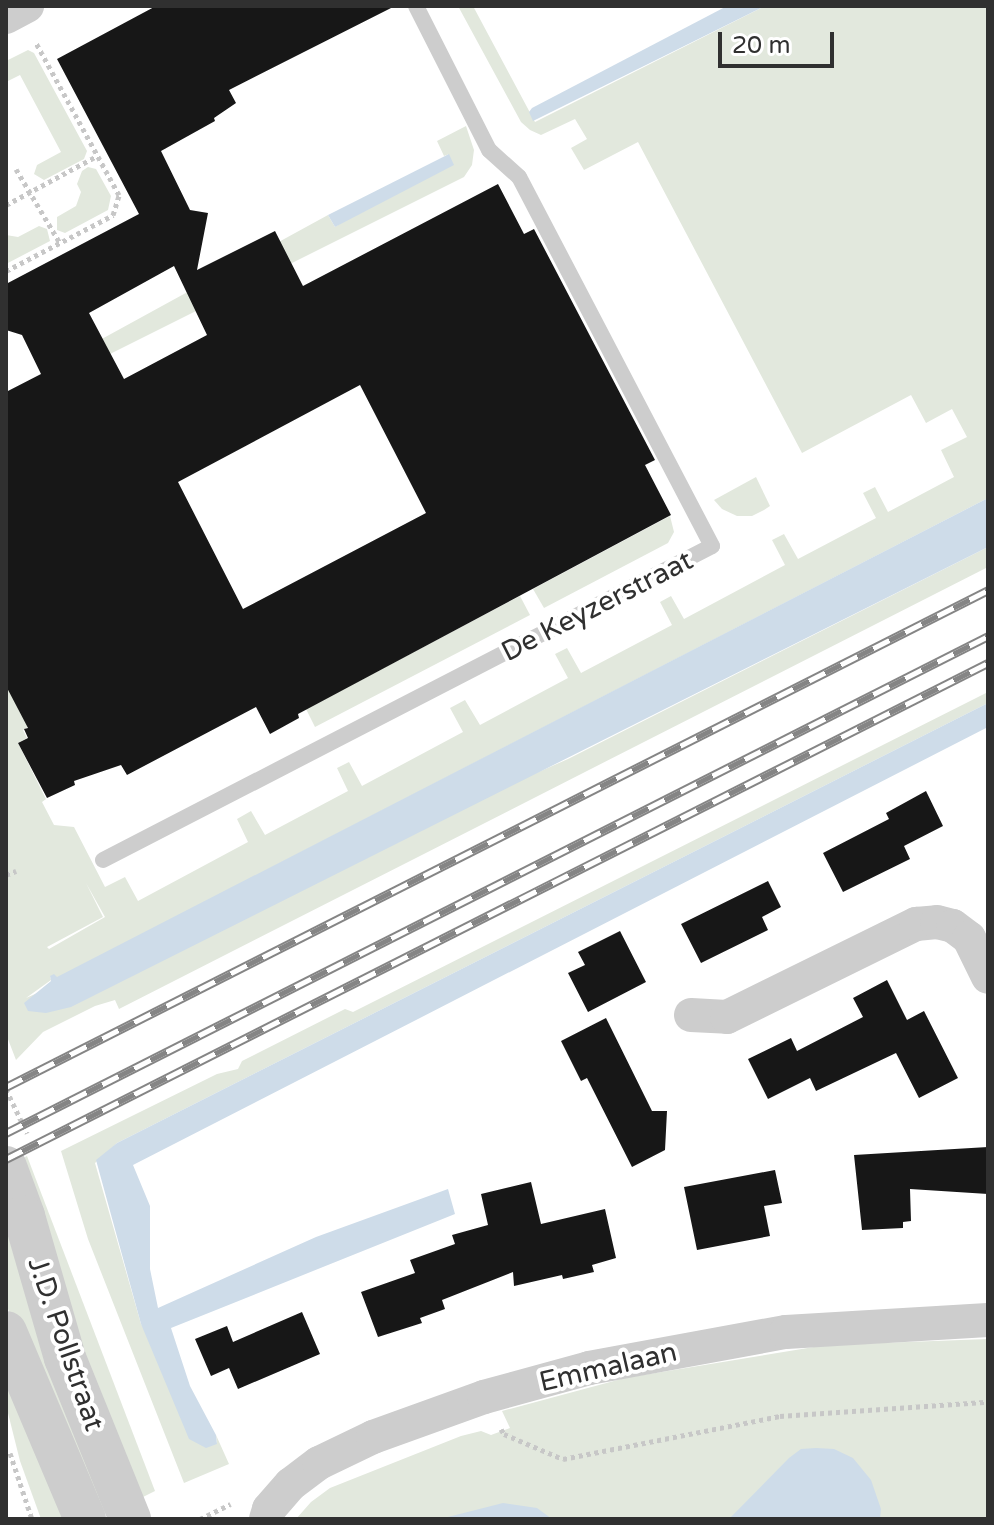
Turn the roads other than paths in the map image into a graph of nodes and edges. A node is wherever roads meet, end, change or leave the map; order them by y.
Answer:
1 (416, 6) edge
2 (103, 860) dead end
3 (988, 977) edge
4 (691, 1015) dead end
5 (6, 1167) edge
6 (988, 1320) edge
7 (6, 1332) edge
8 (85, 1519) edge
9 (130, 1519) edge
10 (266, 1519) edge

1 - 2 lane, De Keyzerstraat
3 - 4 street
5 - 9 street, J.D. Pollstraat
6 - 10 street, Emmalaan
7 - 8 street, J.D. Pollstraat

